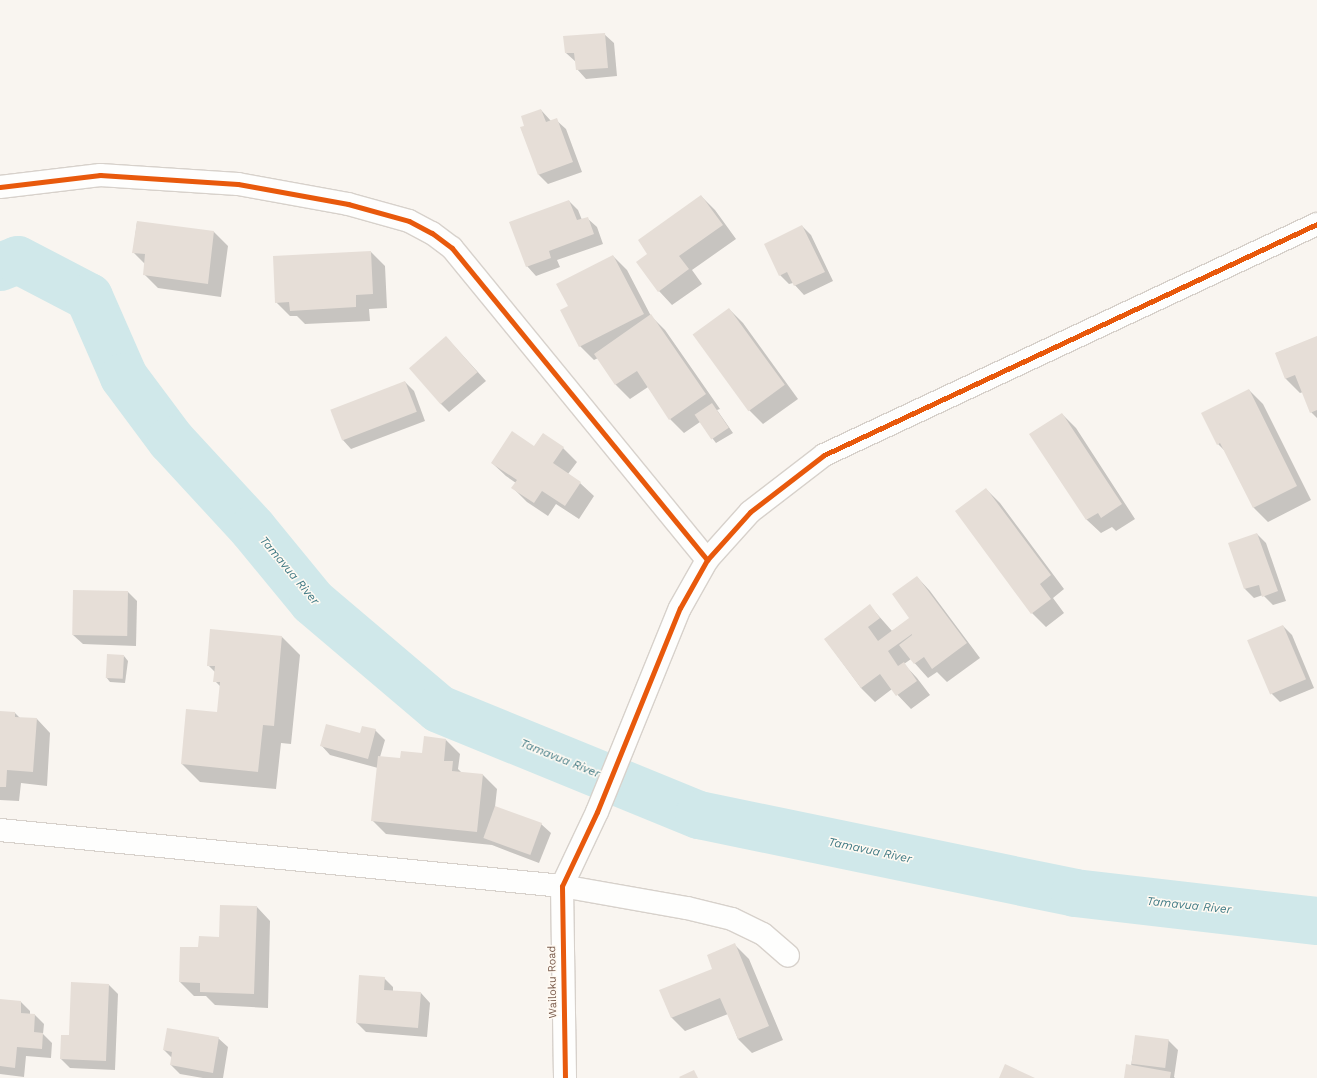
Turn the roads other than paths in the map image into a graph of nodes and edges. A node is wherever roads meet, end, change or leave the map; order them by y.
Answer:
1 (0, 187) edge
2 (1317, 224) edge
3 (707, 560) junction
4 (0, 830) edge
5 (562, 886) junction
6 (788, 956) dead end
7 (565, 1078) edge

1 - 3 street
2 - 3 street
3 - 5 street
4 - 5 street
5 - 6 street
5 - 7 street, Wailoku Road

